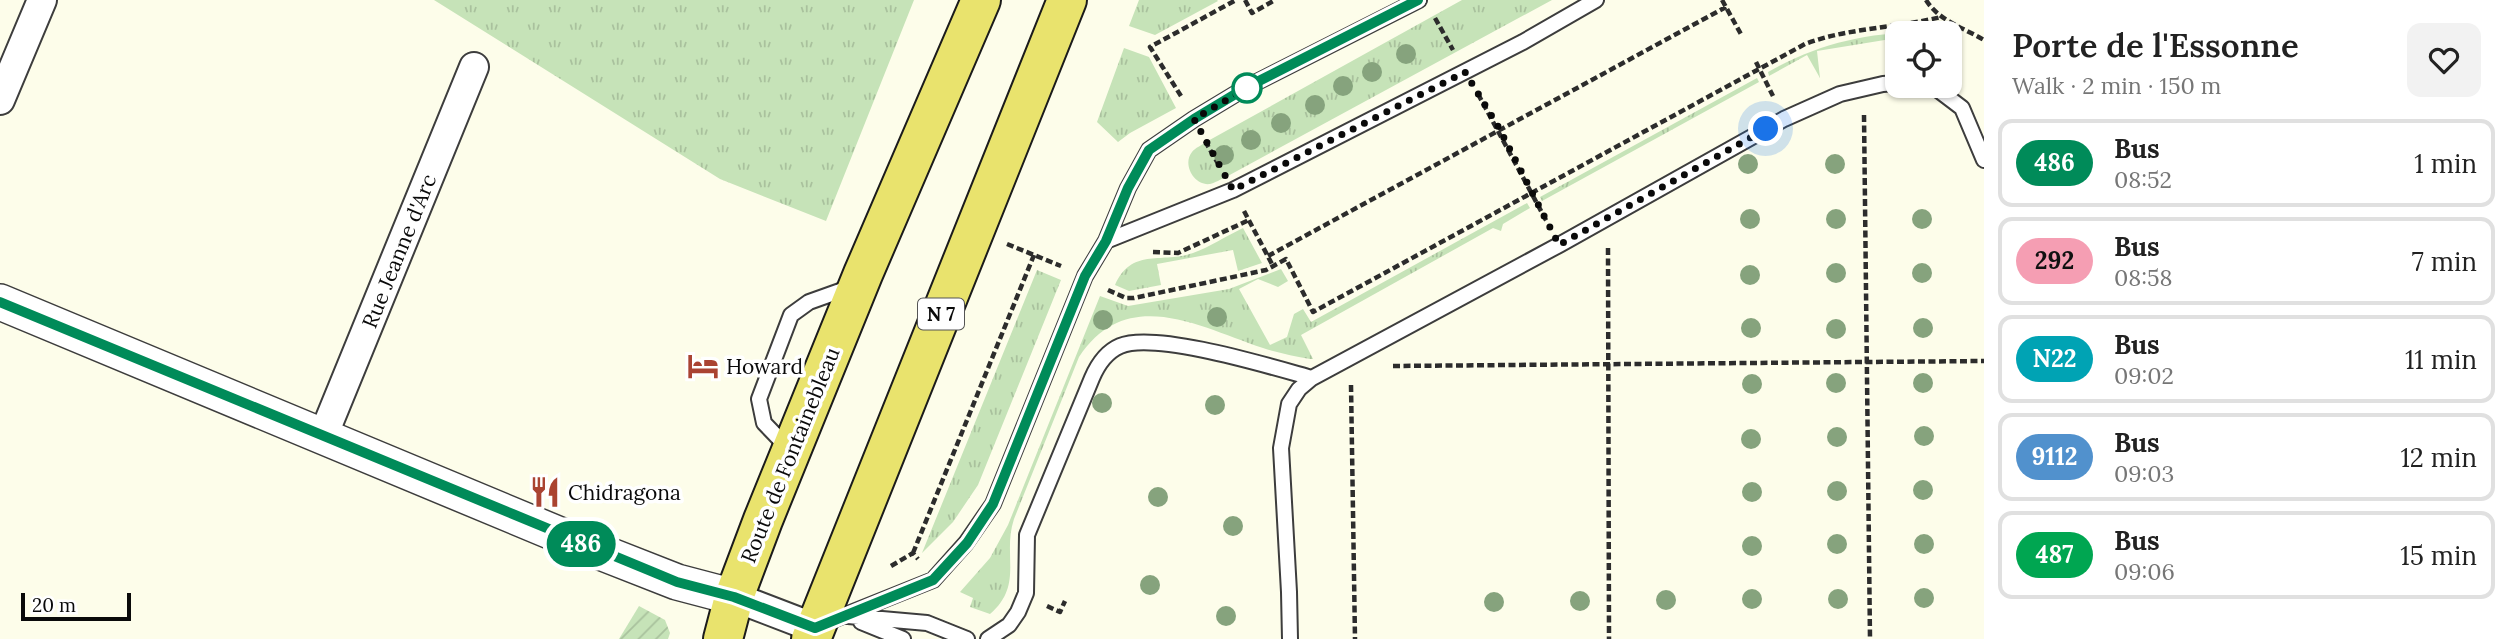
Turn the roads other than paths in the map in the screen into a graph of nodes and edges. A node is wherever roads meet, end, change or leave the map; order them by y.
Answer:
1 (41, 0) edge
2 (981, 0) edge
3 (1067, 0) edge
4 (1419, 0) edge
5 (1596, 0) edge
6 (474, 67) dead end
7 (1885, 84) edge
8 (1951, 98) edge
9 (0, 100) edge
10 (1984, 160) edge
11 (1106, 241) junction
12 (861, 279) junction
13 (0, 302) edge
14 (1312, 378) junction
15 (323, 436) junction
16 (791, 451) junction
17 (734, 597) junction
18 (823, 628) edge
19 (723, 639) edge
20 (903, 639) edge
21 (967, 639) edge
22 (988, 639) edge
23 (1290, 639) edge

1 - 9 street
2 - 12 main road, Route de Fontainebleau
3 - 18 main road, N 7
4 - 11 lane
5 - 11 lane
6 - 15 street, Rue Jeanne d'Arc
7 - 14 lane
8 - 10 lane
11 - 18 lane
12 - 16 main road, Route de Fontainebleau
12 - 16 lane
13 - 15 street
14 - 22 lane
14 - 23 lane
15 - 17 street
16 - 17 main road, Route de Fontainebleau
17 - 18 street
17 - 19 main road, Route de Fontainebleau
18 - 20 lane
18 - 21 lane

